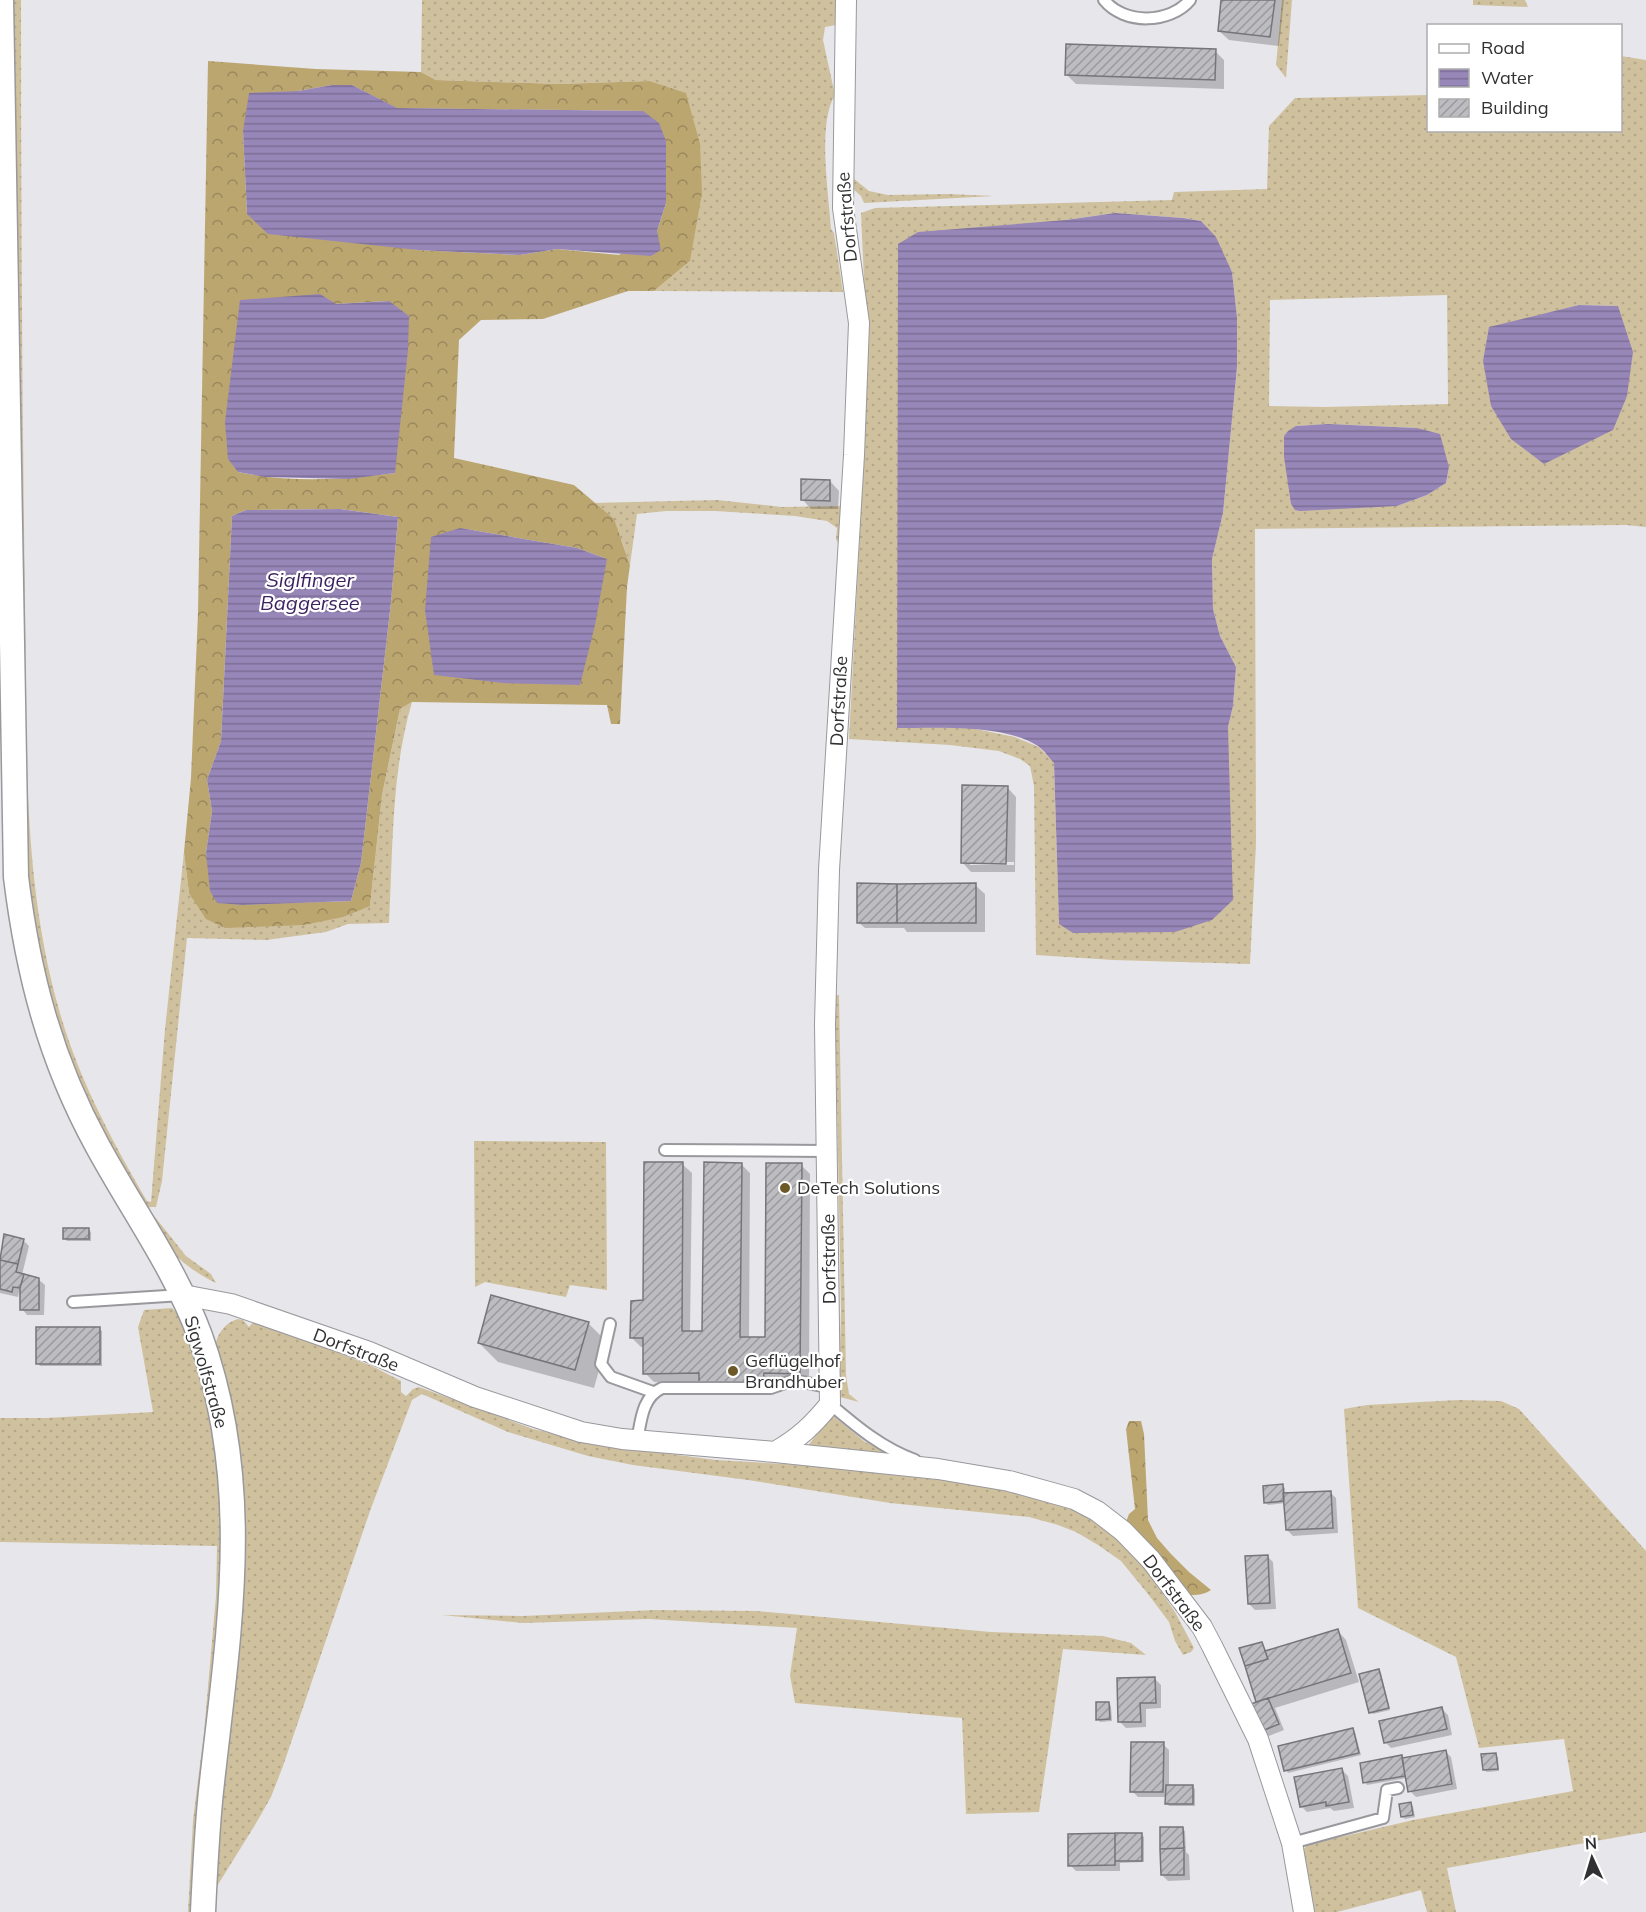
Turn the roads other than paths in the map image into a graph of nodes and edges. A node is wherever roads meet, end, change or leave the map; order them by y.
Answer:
1 (1, 0) edge
2 (846, 0) edge
3 (1104, 0) edge
4 (1190, 0) edge
5 (665, 1150) dead end
6 (827, 1151) junction
7 (183, 1295) junction
8 (73, 1302) dead end
9 (610, 1324) dead end
10 (653, 1392) junction
11 (830, 1396) junction
12 (637, 1441) junction
13 (775, 1452) junction
14 (938, 1469) junction
15 (1398, 1788) dead end
16 (1292, 1843) junction
17 (203, 1912) edge
18 (1304, 1912) edge

1 - 7 street, Sigwolfstraße
2 - 6 street, Dorfstraße
3 - 4 lane
5 - 6 lane
6 - 11 street, Dorfstraße
7 - 8 lane
7 - 12 street, Dorfstraße
7 - 17 street, Sigwolfstraße
9 - 10 lane
10 - 11 lane
10 - 12 lane
11 - 13 street
11 - 14 lane, Dorfstraße
12 - 13 street, Dorfstraße
13 - 14 street, Dorfstraße
14 - 16 street, Dorfstraße
15 - 16 lane
16 - 18 street, Dorfstraße

